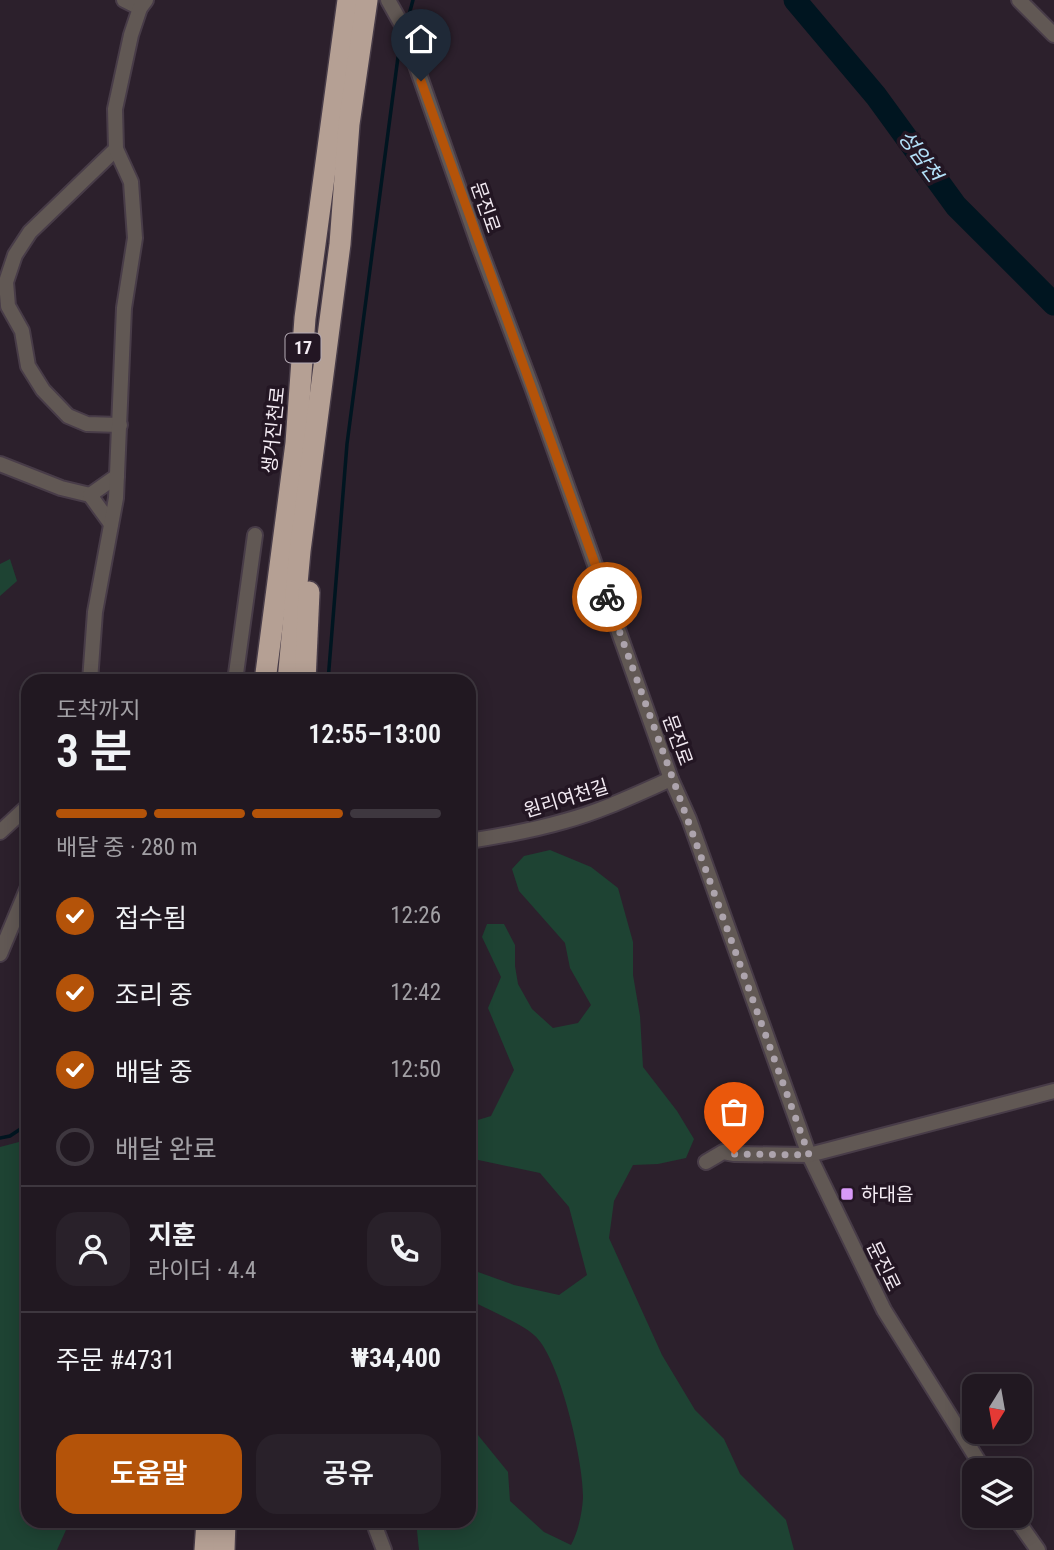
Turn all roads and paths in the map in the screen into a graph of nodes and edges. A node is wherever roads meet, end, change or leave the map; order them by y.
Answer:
1 (124, 0) edge
2 (388, 0) edge
3 (1020, 0) edge
4 (144, 4) edge
5 (356, 9) edge
6 (1054, 36) edge
7 (116, 149) junction
8 (120, 425) junction
9 (0, 464) edge
10 (117, 476) junction
11 (310, 482) junction
12 (90, 495) junction
13 (286, 515) junction
14 (111, 524) junction
15 (255, 535) dead end
16 (91, 674) edge
17 (237, 674) edge
18 (256, 674) edge
19 (266, 674) edge
20 (289, 674) edge
21 (306, 674) edge
22 (671, 779) junction
23 (21, 812) edge
24 (0, 832) edge
25 (476, 840) edge
26 (21, 904) edge
27 (0, 954) edge
28 (1054, 1091) edge
29 (809, 1155) junction
30 (706, 1162) dead end
31 (976, 1458) edge
32 (207, 1528) edge
33 (225, 1528) edge
34 (376, 1528) edge
35 (1022, 1528) edge
36 (205, 1550) edge
37 (223, 1550) edge
38 (384, 1550) edge
39 (1038, 1550) edge

1 - 4 street
2 - 22 street, 문진로
3 - 6 street
4 - 7 street
5 - 11 highway, 생거진천로 / 17
5 - 13 highway, 생거진천로 / 17
7 - 8 street
7 - 8 street
8 - 10 street
9 - 12 street
10 - 12 street
10 - 14 street
11 - 20 highway, 생거진천로 / 17
11 - 21 highway
12 - 14 street
13 - 18 highway
13 - 19 highway, 생거진천로 / 17
14 - 16 street
15 - 17 street
22 - 25 street, 원리여천길
22 - 29 street, 문진로
23 - 24 street
26 - 27 street
28 - 29 street
29 - 30 street
29 - 31 street, 문진로
32 - 36 highway
33 - 37 highway
34 - 38 street
35 - 39 street

